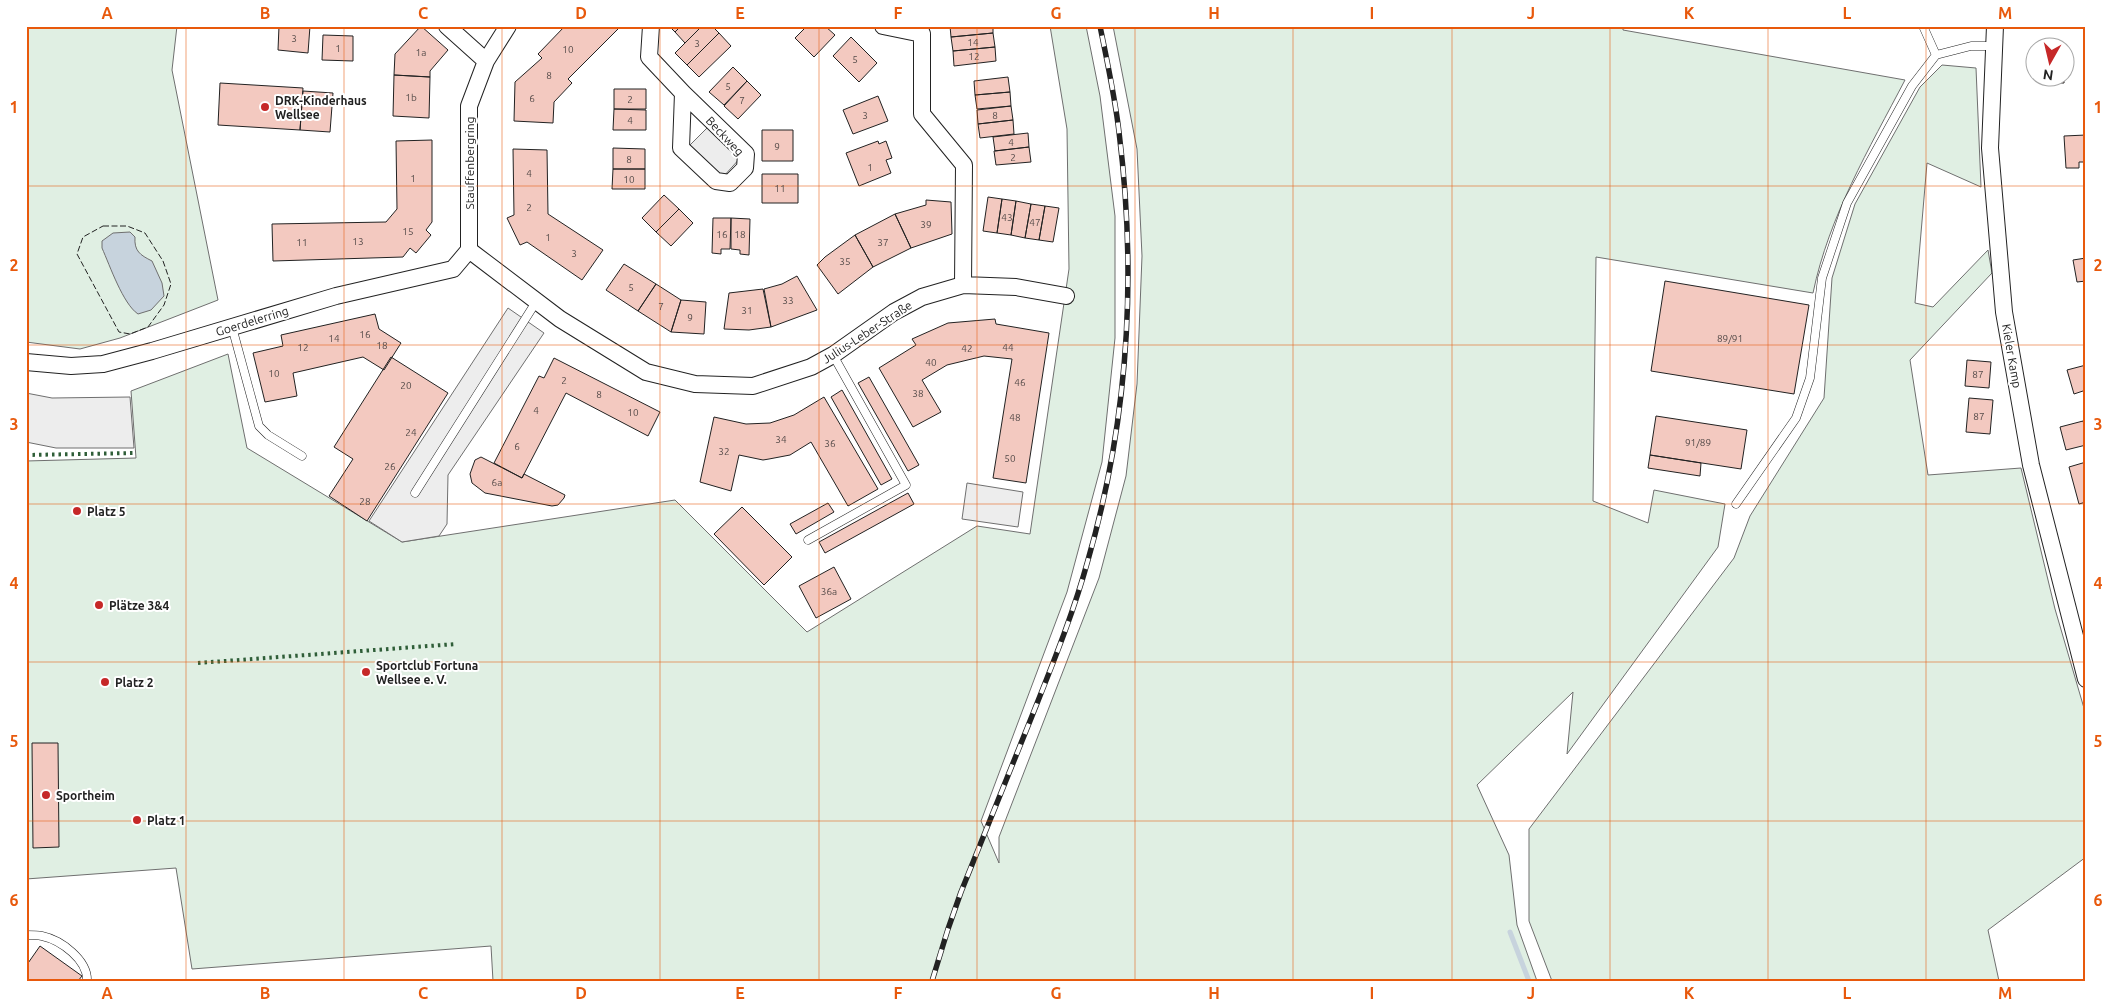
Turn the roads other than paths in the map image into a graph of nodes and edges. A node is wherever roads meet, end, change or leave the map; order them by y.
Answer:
1 (446, 26) edge
2 (508, 26) edge
3 (651, 26) edge
4 (883, 26) edge
5 (1923, 26) edge
6 (1995, 26) edge
7 (921, 30) edge
8 (1993, 46) junction
9 (1936, 55) junction
10 (486, 61) junction
11 (683, 94) junction
12 (469, 250) junction
13 (963, 285) junction
14 (1066, 296) dead end
15 (536, 302) junction
16 (232, 327) junction
17 (833, 355) junction
18 (26, 362) edge
19 (302, 456) dead end
20 (415, 493) dead end
21 (1736, 504) dead end
22 (808, 540) dead end
23 (2086, 679) edge
24 (26, 935) edge
25 (88, 981) edge

1 - 10 street
2 - 10 street, Stauffenbergring
3 - 11 street, Beckweg
4 - 7 street
5 - 9 lane
6 - 8 street, Kieler Kamp
7 - 13 street
8 - 9 lane
8 - 23 street, Kieler Kamp
9 - 21 lane
10 - 12 street, Stauffenbergring
11 - 11 street, Beckweg
12 - 15 street, Julius-Leber-Straße
12 - 16 street, Goerdelerring
13 - 14 street, Julius-Leber-Straße
13 - 17 street, Julius-Leber-Straße
15 - 17 street, Julius-Leber-Straße
15 - 20 lane
16 - 18 street, Goerdelerring
16 - 19 lane
17 - 22 lane
24 - 25 lane

